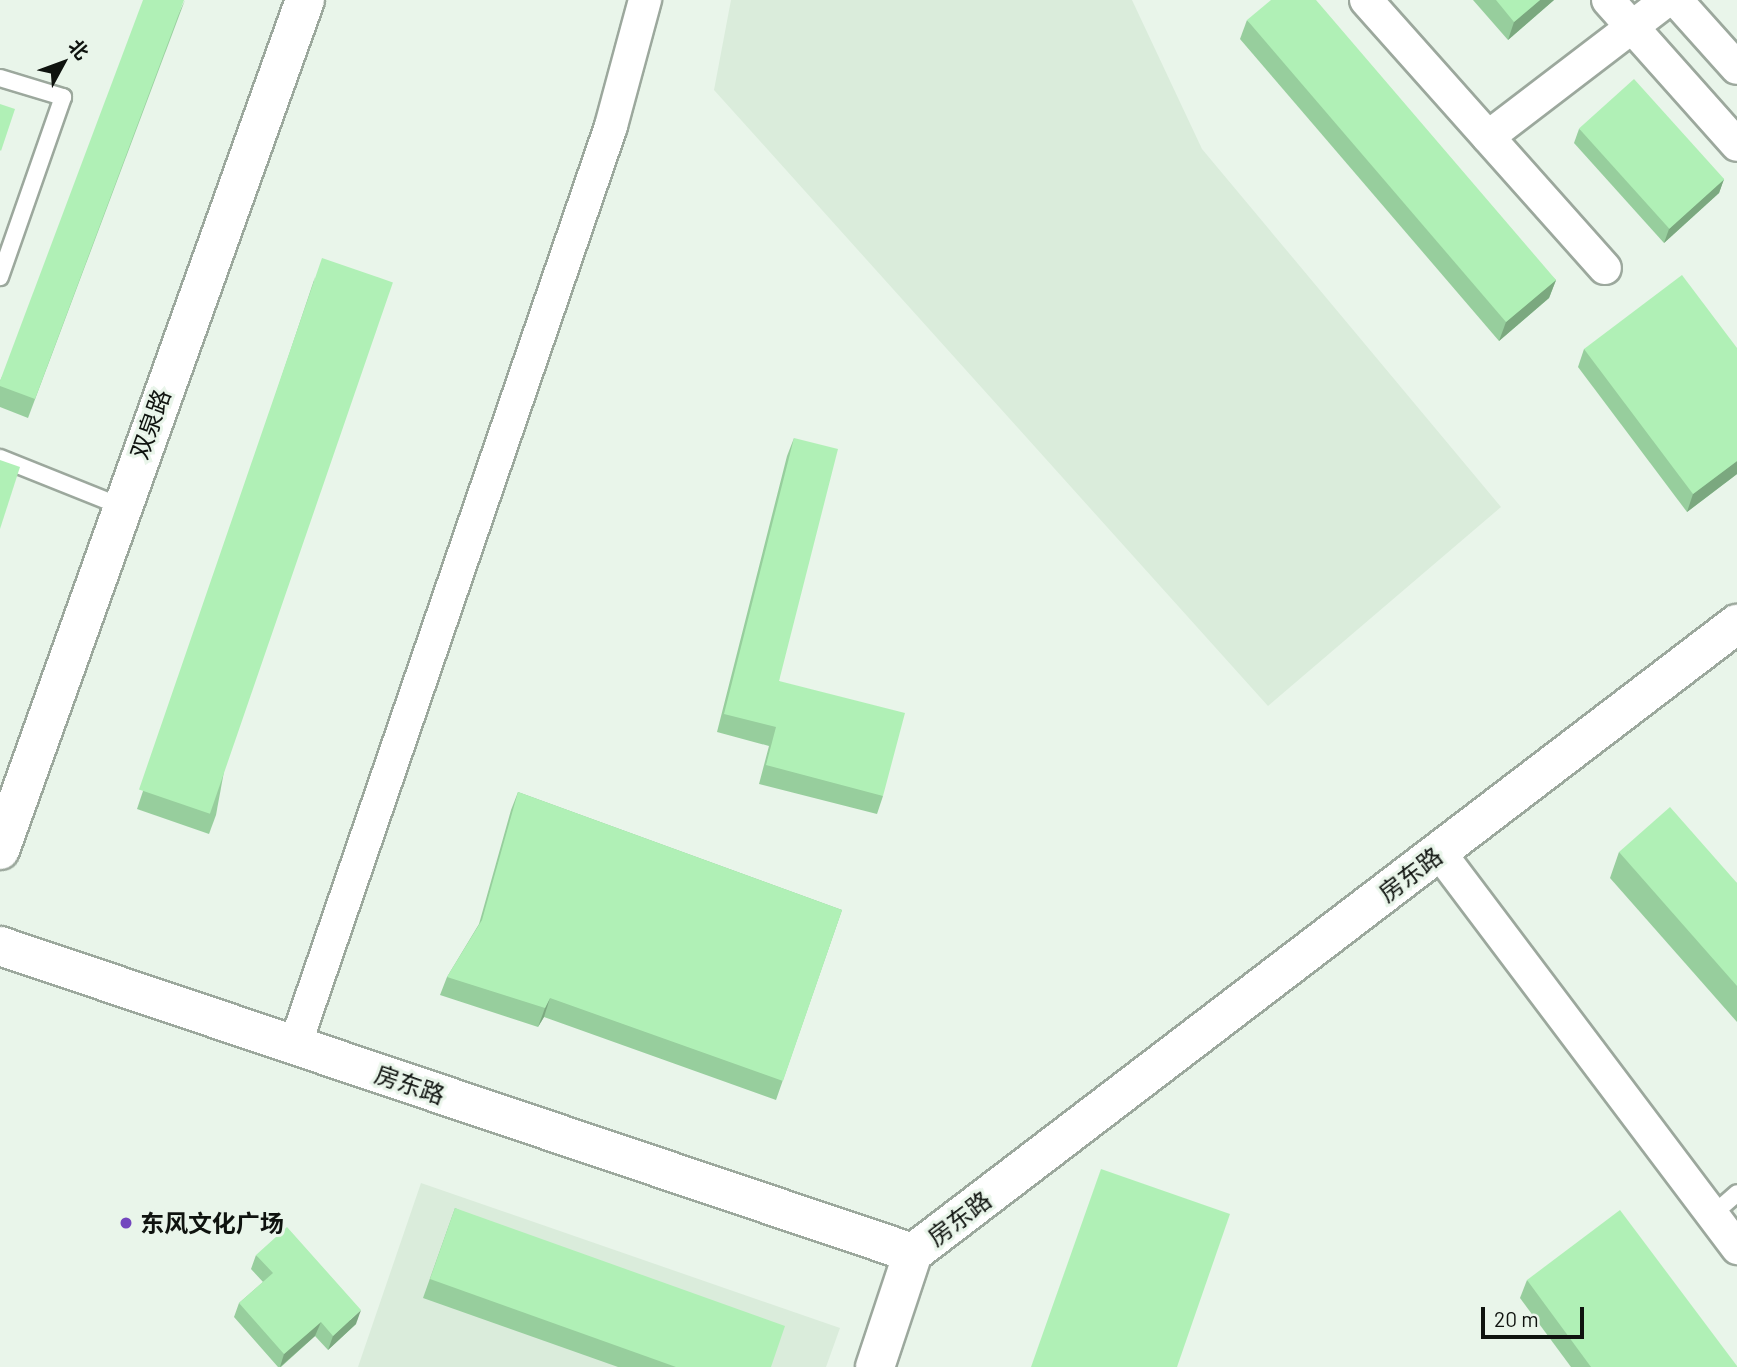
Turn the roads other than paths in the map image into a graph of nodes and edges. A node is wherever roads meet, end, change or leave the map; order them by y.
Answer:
1 (305, 0) edge
2 (645, 0) edge
3 (1366, 0) edge
4 (1608, 0) edge
5 (1667, 0) edge
6 (1676, 0) edge
7 (1633, 29) junction
8 (1737, 68) edge
9 (0, 78) edge
10 (1488, 137) junction
11 (1737, 145) edge
12 (1605, 268) dead end
13 (0, 277) edge
14 (0, 458) edge
15 (120, 506) junction
16 (1737, 624) edge
17 (0, 850) edge
18 (1439, 852) junction
19 (0, 946) edge
20 (295, 1045) junction
21 (1737, 1193) edge
22 (1712, 1215) junction
23 (1737, 1248) edge
24 (913, 1253) junction
25 (875, 1367) edge

1 - 15 main road, 双泉路
2 - 20 street
3 - 10 street
4 - 7 street
5 - 7 street
6 - 8 street
7 - 10 street
7 - 11 street
9 - 13 lane
10 - 12 street
14 - 15 lane
15 - 17 main road, 双泉路
16 - 18 main road, 房东路
18 - 22 street
18 - 24 main road, 房东路
19 - 20 main road, 房东路
20 - 24 main road, 房东路
21 - 22 lane
22 - 23 street
24 - 25 main road

